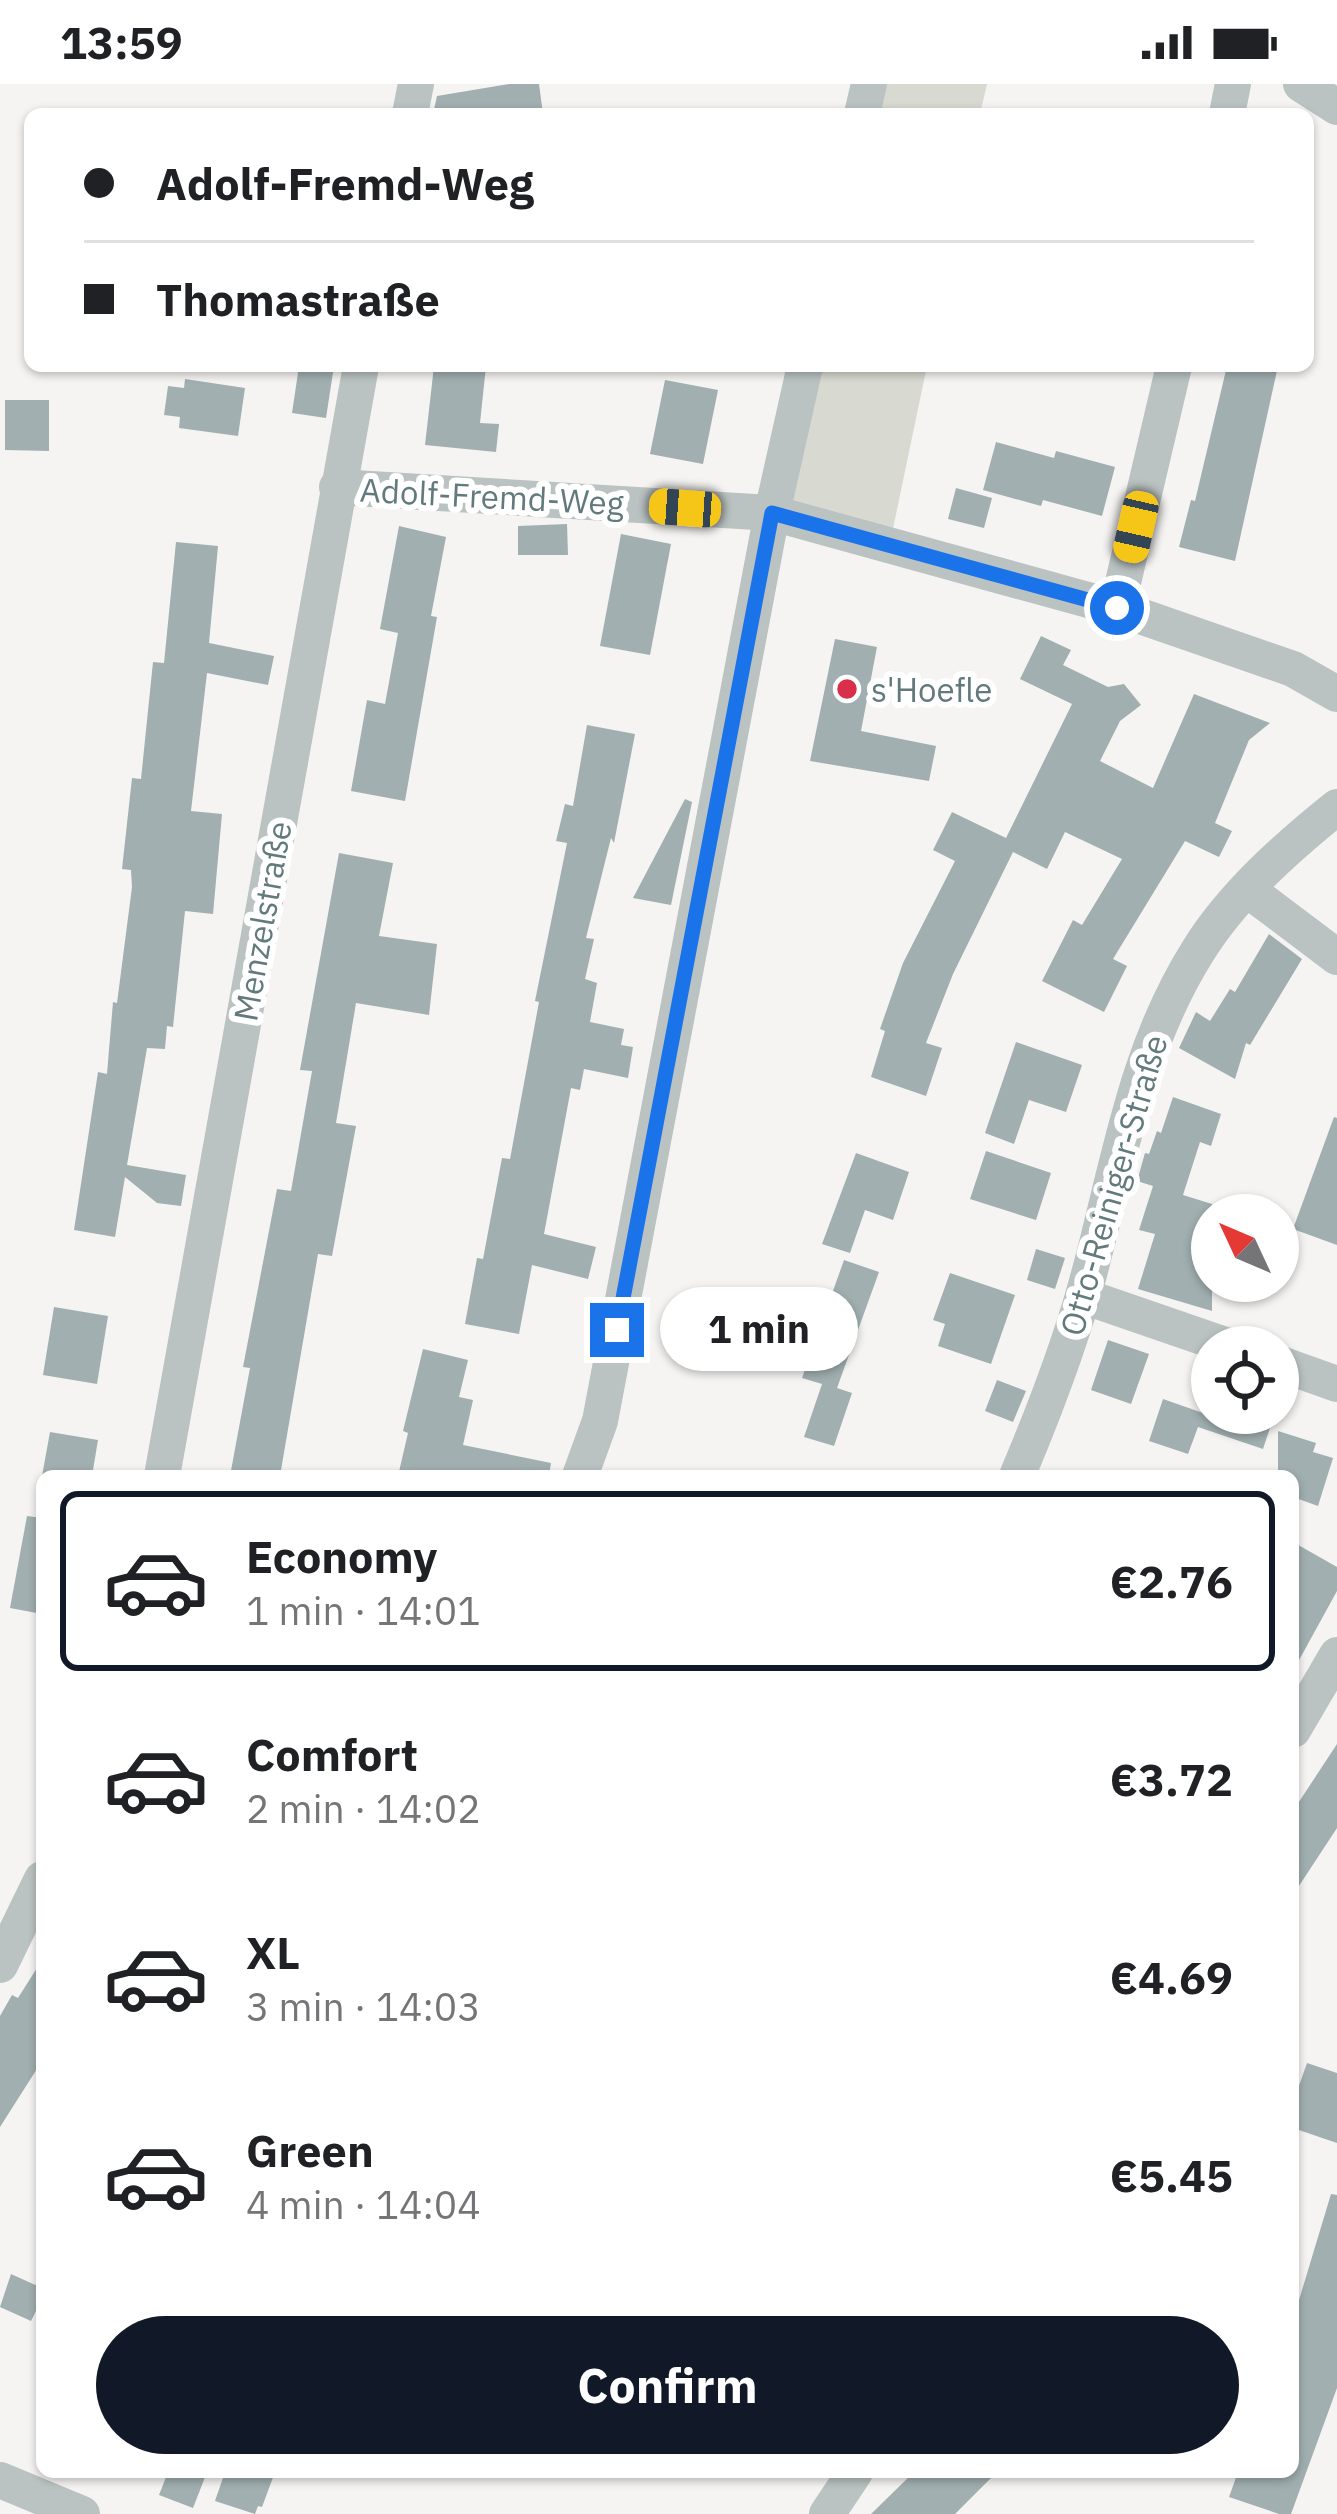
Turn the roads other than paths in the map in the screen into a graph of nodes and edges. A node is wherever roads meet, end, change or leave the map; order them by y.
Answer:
1 (1300, 84) edge
2 (1337, 107) edge
3 (360, 372) edge
4 (804, 372) edge
5 (1173, 372) edge
6 (337, 487) junction
7 (772, 513) junction
8 (1117, 608) junction
9 (1337, 694) edge
10 (1337, 807) edge
11 (1248, 890) junction
12 (1337, 956) edge
13 (1083, 1296) junction
14 (1191, 1333) edge
15 (1299, 1370) edge
16 (1337, 1384) edge
17 (163, 1470) edge
18 (582, 1470) edge
19 (1019, 1470) edge
20 (1337, 1655) edge
21 (1299, 1720) edge
22 (36, 1891) edge
23 (0, 1965) edge
24 (851, 2478) edge
25 (0, 2480) edge
26 (82, 2514) edge
27 (827, 2514) edge

1 - 2 street
3 - 6 street, Menzelstraße
4 - 7 street
5 - 8 street
6 - 7 street, Adolf-Fremd-Weg
6 - 17 street, Menzelstraße
7 - 8 street, Adolf-Fremd-Weg
7 - 18 street
8 - 9 street, Adolf-Fremd-Weg
10 - 11 street, Otto-Reiniger-Straße
11 - 12 street
11 - 13 street, Otto-Reiniger-Straße
13 - 14 street
13 - 19 street, Otto-Reiniger-Straße
15 - 16 street
20 - 21 street
22 - 23 street
24 - 27 street
25 - 26 street

